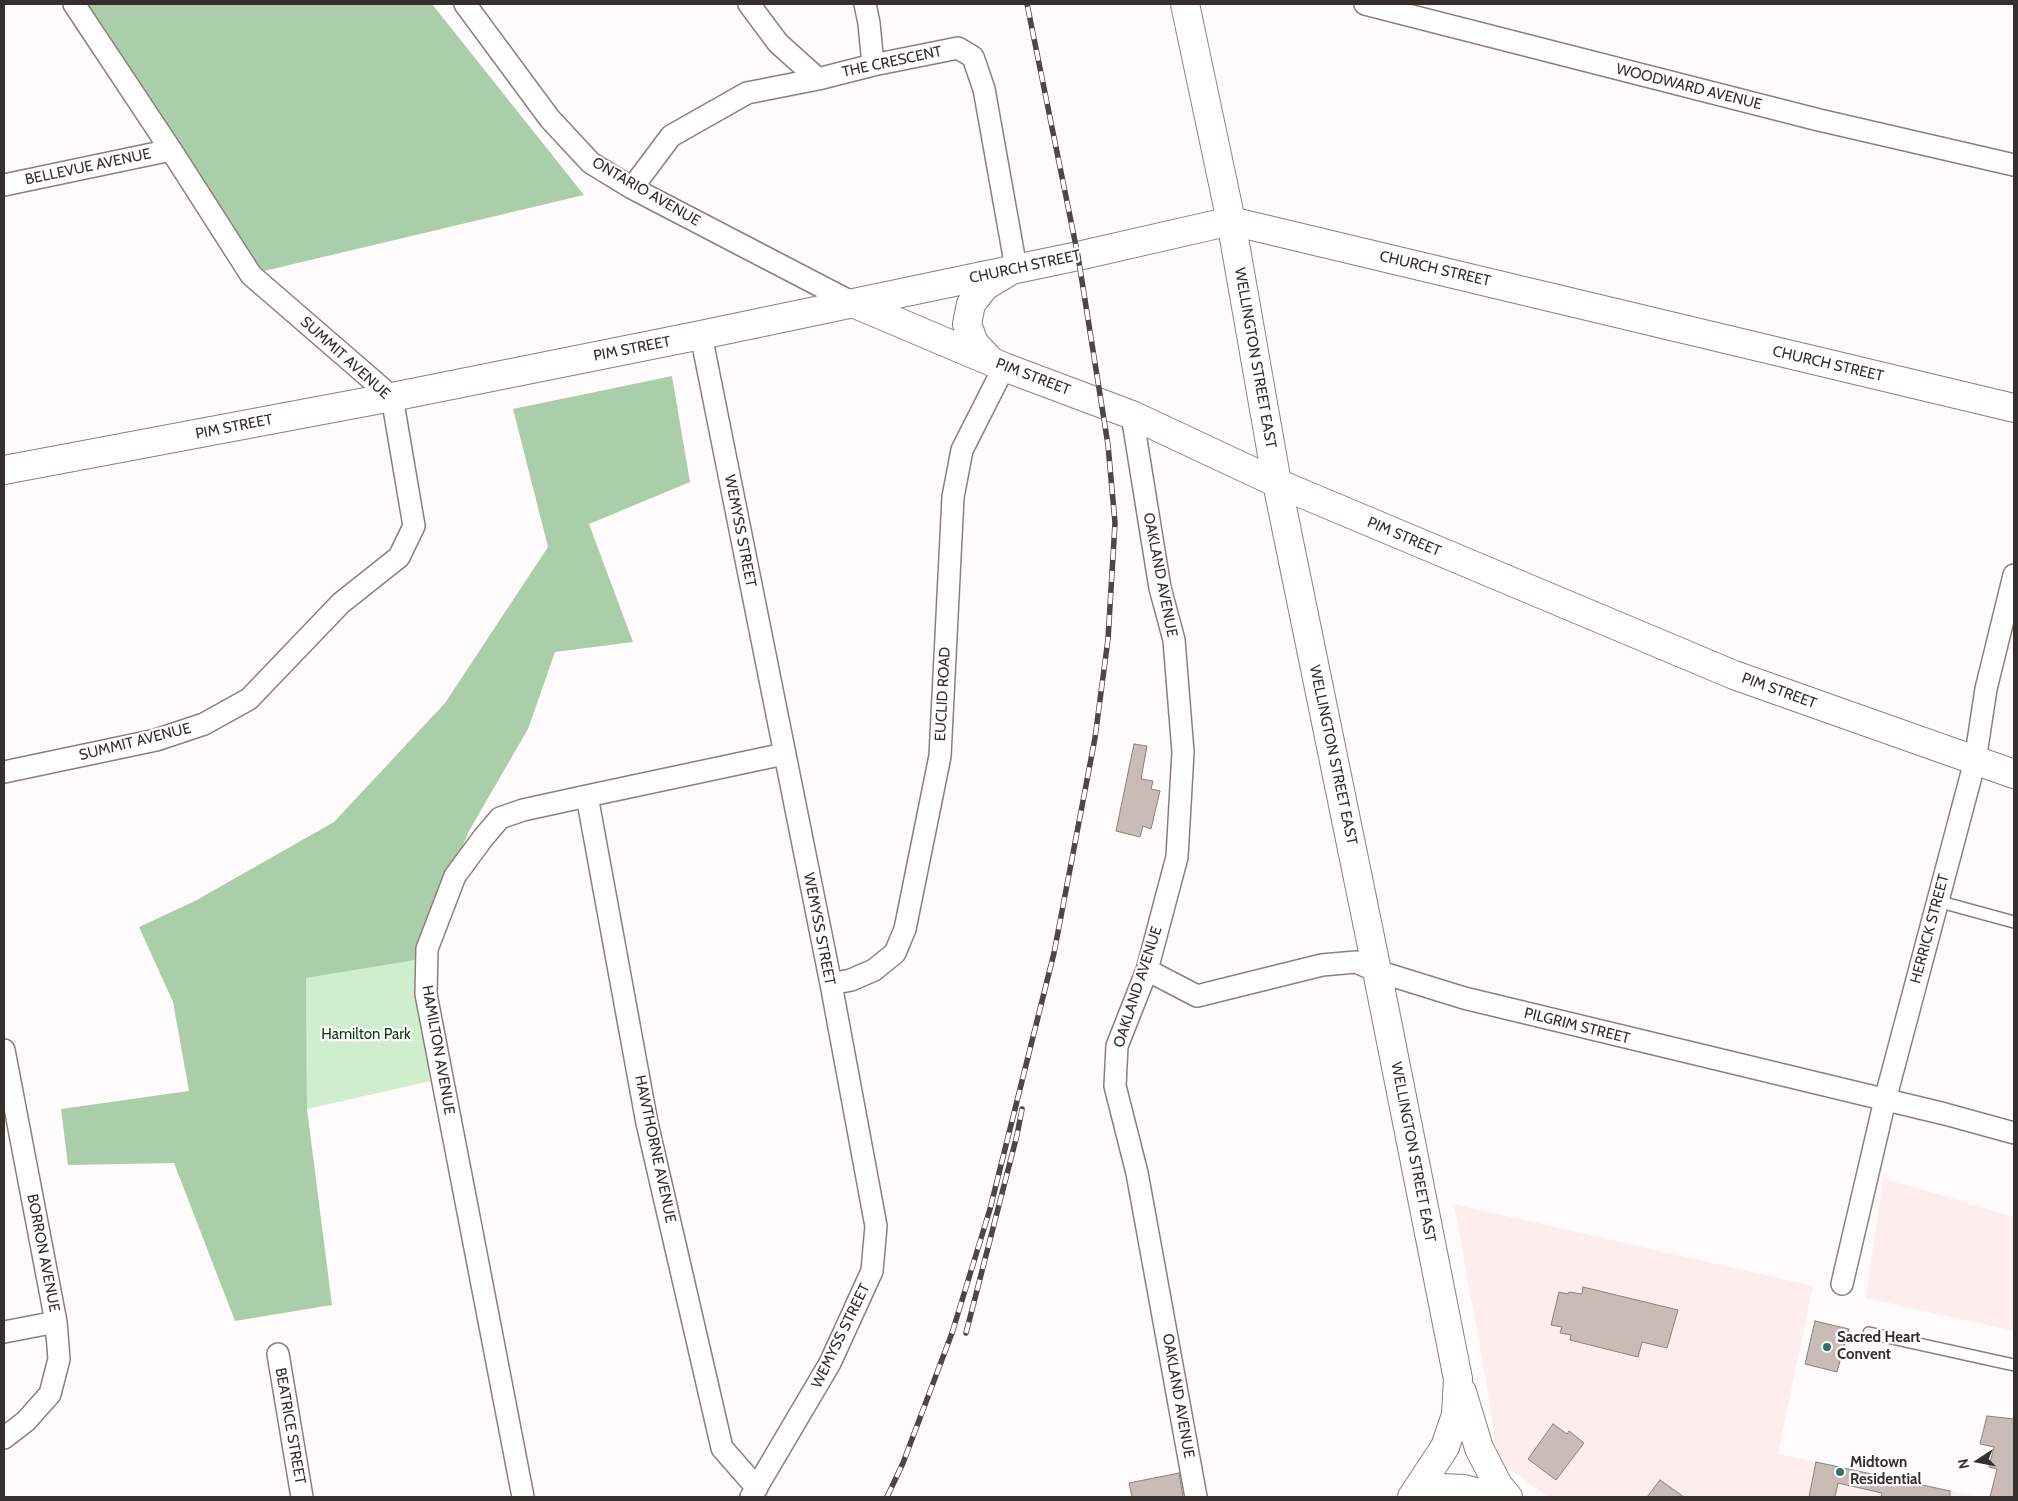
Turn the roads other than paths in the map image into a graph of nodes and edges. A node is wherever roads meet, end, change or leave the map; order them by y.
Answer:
1 (74, 4) edge
2 (465, 4) edge
3 (749, 4) edge
4 (865, 4) edge
5 (1185, 4) edge
6 (1365, 4) edge
7 (873, 65) junction
8 (818, 79) junction
9 (171, 150) junction
10 (2014, 165) edge
11 (4, 185) edge
12 (632, 188) junction
13 (1231, 221) junction
14 (1016, 268) junction
15 (853, 303) junction
16 (702, 335) junction
17 (997, 364) junction
18 (392, 397) junction
19 (2014, 408) edge
20 (1132, 415) junction
21 (4, 470) edge
22 (1276, 483) junction
23 (2014, 575) edge
24 (784, 754) junction
25 (1975, 761) junction
26 (4, 772) edge
27 (2014, 774) edge
28 (587, 796) junction
29 (1937, 901) junction
30 (2014, 922) edge
31 (1147, 970) junction
32 (1377, 971) junction
33 (831, 984) junction
34 (4, 1056) edge
35 (1885, 1100) junction
36 (2014, 1133) edge
37 (1842, 1284) dead end
38 (56, 1322) junction
39 (4, 1332) edge
40 (1869, 1333) dead end
41 (278, 1354) dead end
42 (2014, 1365) edge
43 (1458, 1378) junction
44 (4, 1438) edge
45 (754, 1493) edge
46 (1413, 1496) edge
47 (302, 1497) edge
48 (523, 1497) edge
49 (1196, 1497) edge
50 (1495, 1497) edge
51 (1508, 1497) edge

1 - 9 street, SUMMIT AVENUE
2 - 12 street, ONTARIO AVENUE
3 - 8 street
4 - 7 street
5 - 13 main road, WELLINGTON STREET EAST
6 - 10 street, WOODWARD AVENUE
7 - 8 street, THE CRESCENT
7 - 14 street, THE CRESCENT
8 - 12 street, THE CRESCENT
9 - 11 street, BELLEVUE AVENUE
9 - 18 street, SUMMIT AVENUE
12 - 15 street, ONTARIO AVENUE
13 - 14 main road, CHURCH STREET
13 - 19 main road, CHURCH STREET
13 - 22 main road, WELLINGTON STREET EAST
14 - 15 main road, CHURCH STREET
14 - 17 main road
15 - 16 main road, PIM STREET
15 - 17 main road, PIM STREET
16 - 18 main road, PIM STREET
16 - 24 street, WEMYSS STREET
17 - 20 main road, PIM STREET
17 - 33 street, EUCLID ROAD
18 - 21 main road, PIM STREET
18 - 26 street, SUMMIT AVENUE
20 - 22 main road, PIM STREET
20 - 31 street, OAKLAND AVENUE
22 - 25 main road, PIM STREET
22 - 32 main road, WELLINGTON STREET EAST
23 - 25 street, HERRICK STREET
24 - 28 street, HAMILTON AVENUE
24 - 33 street, WEMYSS STREET
25 - 27 main road, PIM STREET
25 - 29 street, HERRICK STREET
28 - 45 street, HAWTHORNE AVENUE
28 - 48 street, HAMILTON AVENUE
29 - 30 lane
29 - 35 street, HERRICK STREET
31 - 32 street, PILGRIM STREET
31 - 49 street, OAKLAND AVENUE
32 - 35 street, PILGRIM STREET
32 - 43 main road, WELLINGTON STREET EAST
33 - 45 street, WEMYSS STREET
34 - 38 street, BORRON AVENUE
35 - 36 street, PILGRIM STREET
35 - 37 street, HERRICK STREET
38 - 39 street
38 - 44 street, BORRON AVENUE
40 - 42 lane
41 - 47 street, BEATRICE STREET
43 - 46 main road, WELLINGTON STREET EAST
43 - 51 main road
46 - 50 main road

